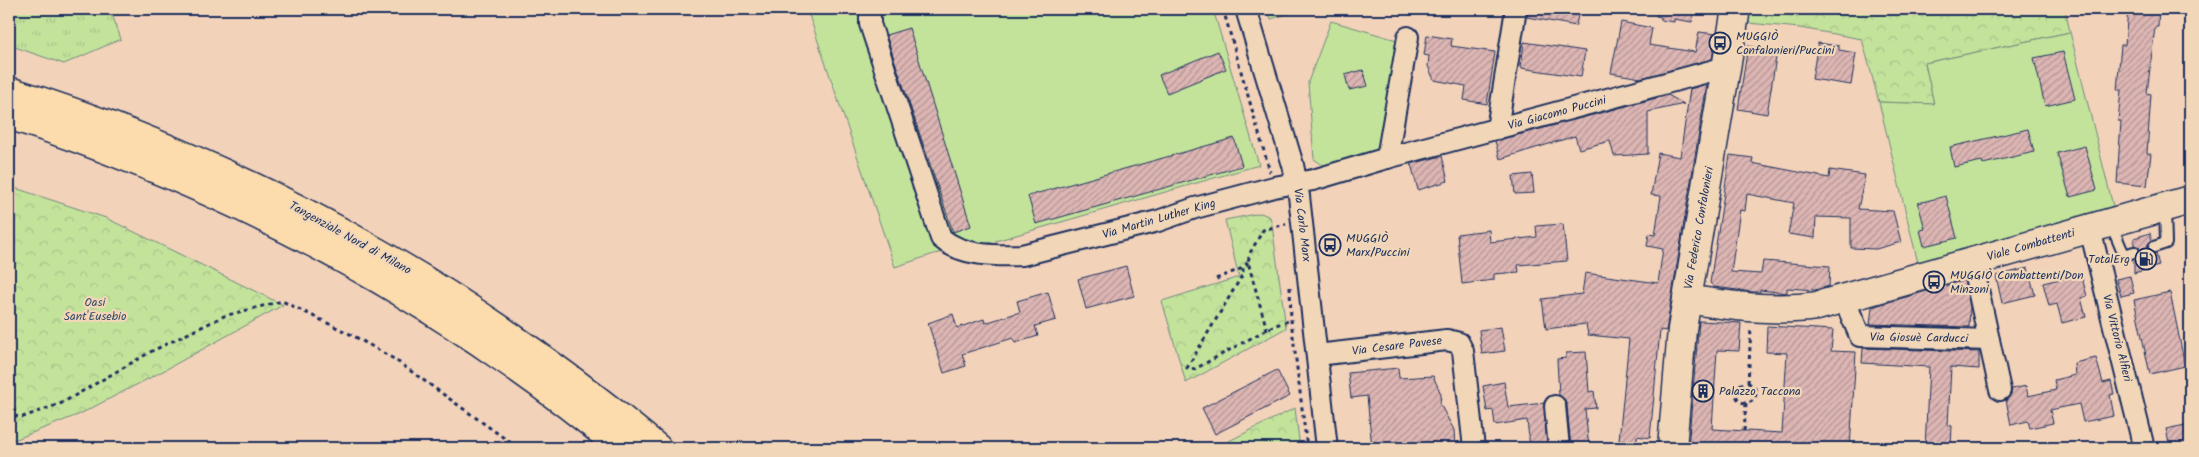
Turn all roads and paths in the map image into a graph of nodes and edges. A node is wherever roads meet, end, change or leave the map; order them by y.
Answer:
1 (870, 9) edge
2 (1223, 9) edge
3 (1246, 9) edge
4 (1516, 9) edge
5 (1736, 9) edge
6 (1408, 37) dead end
7 (1726, 67) junction
8 (9, 91) edge
9 (9, 115) edge
10 (1497, 129) junction
11 (1387, 158) junction
12 (1296, 183) junction
13 (1274, 188) junction
14 (2178, 204) edge
15 (2100, 226) junction
16 (2154, 247) dead end
17 (2134, 252) dead end
18 (1248, 262) junction
19 (1972, 262) junction
20 (1243, 268) junction
21 (1216, 279) dead end
22 (1687, 299) junction
23 (1844, 299) junction
24 (1266, 330) junction
25 (1989, 340) junction
26 (1750, 349) dead end
27 (1317, 355) junction
28 (1748, 382) junction
29 (2000, 390) dead end
30 (9, 392) edge
31 (1746, 403) junction
32 (1555, 406) dead end
33 (14, 416) junction
34 (9, 421) edge
35 (1744, 431) dead end
36 (518, 448) edge
37 (622, 448) edge
38 (657, 448) edge
39 (1307, 448) edge
40 (1327, 448) edge
41 (1474, 448) edge
42 (1559, 448) edge
43 (1672, 448) edge
44 (2144, 448) edge

1 - 13 street, Via Martin Luther King
2 - 13 path
3 - 12 street, Via Carlo Marx
4 - 10 street
5 - 7 street, Via Federico Confalonieri
6 - 11 street
7 - 10 street, Via Giacomo Puccini
7 - 22 street, Via Federico Confalonieri
8 - 38 highway, Tangenziale Nord di Milano
9 - 37 highway, Tangenziale Nord di Milano
10 - 11 street, Via Giacomo Puccini
11 - 12 street, Via Giacomo Puccini
12 - 13 street, Via Martin Luther King
12 - 27 street, Via Carlo Marx
13 - 18 path
14 - 15 street, Viale Combattenti
14 - 16 lane
15 - 17 lane
15 - 19 street, Viale Combattenti
15 - 44 street, Via Vittorio Alfieri
18 - 20 path
18 - 24 path
19 - 23 street, Viale Combattenti
19 - 25 street, Via Giosuè Carducci
20 - 21 path
20 - 24 path
22 - 23 street, Viale Combattenti
22 - 43 street, Via Federico Confalonieri
23 - 25 street, Via Giosuè Carducci
24 - 39 path
25 - 29 street, Via Giosuè Carducci
26 - 28 path
27 - 40 street, Via Carlo Marx
27 - 41 street, Via Cesare Pavese
28 - 31 path
28 - 31 path
30 - 33 path
31 - 35 path
32 - 42 street
33 - 34 path
33 - 36 path

